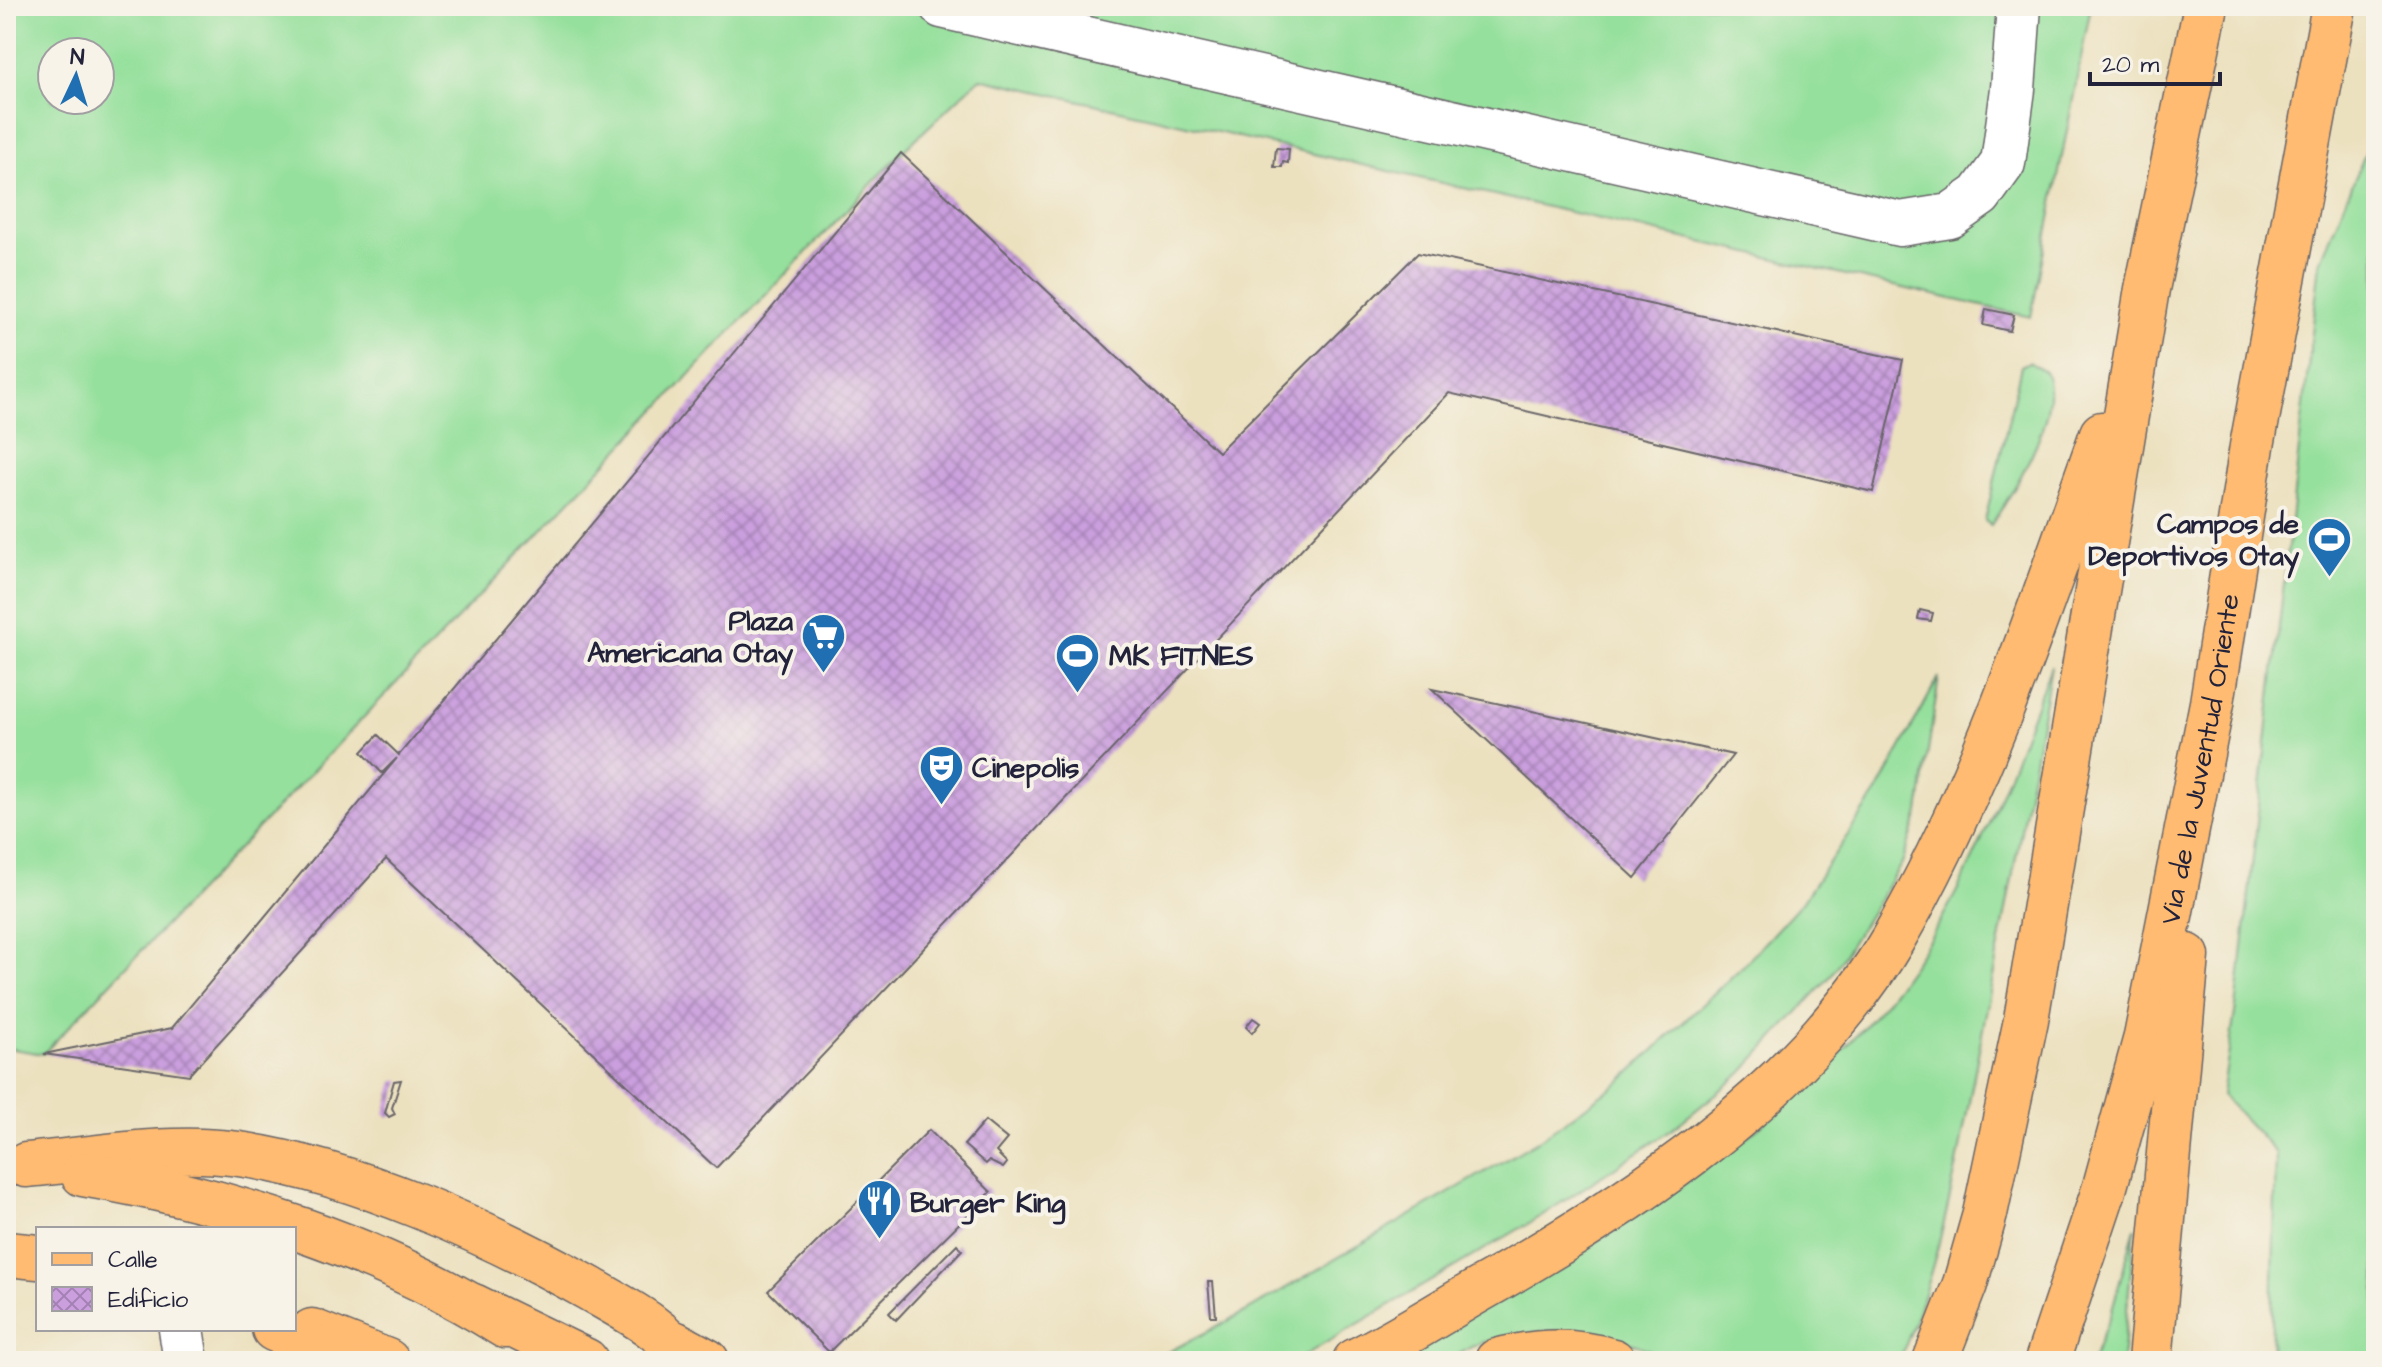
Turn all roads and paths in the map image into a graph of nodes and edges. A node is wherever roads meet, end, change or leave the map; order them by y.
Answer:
1 (942, 6) edge
2 (2019, 6) edge
3 (2206, 6) edge
4 (2334, 6) edge
5 (2142, 322) junction
6 (2212, 703) junction
7 (16, 1164) edge
8 (293, 1227) edge
9 (296, 1228) edge
10 (6, 1254) edge
11 (36, 1257) edge
12 (473, 1306) junction
13 (296, 1326) edge
14 (181, 1331) edge
15 (279, 1331) edge
16 (689, 1355) edge
17 (345, 1360) edge
18 (186, 1361) edge
19 (387, 1361) edge
20 (562, 1361) edge
21 (586, 1361) edge
22 (1355, 1361) edge
23 (1497, 1361) edge
24 (1613, 1361) edge
25 (1935, 1361) edge
26 (2047, 1361) edge
27 (2150, 1361) edge

1 - 2 lane
3 - 5 main road
4 - 6 main road, Via de la Juventud Oriente
5 - 22 main road
5 - 25 main road
6 - 26 main road, Via de la Juventud Oriente
6 - 27 main road
7 - 8 main road
7 - 16 main road
9 - 12 main road
10 - 11 main road
12 - 20 main road
12 - 21 main road
13 - 19 main road
14 - 18 lane
15 - 17 main road
23 - 24 main road

